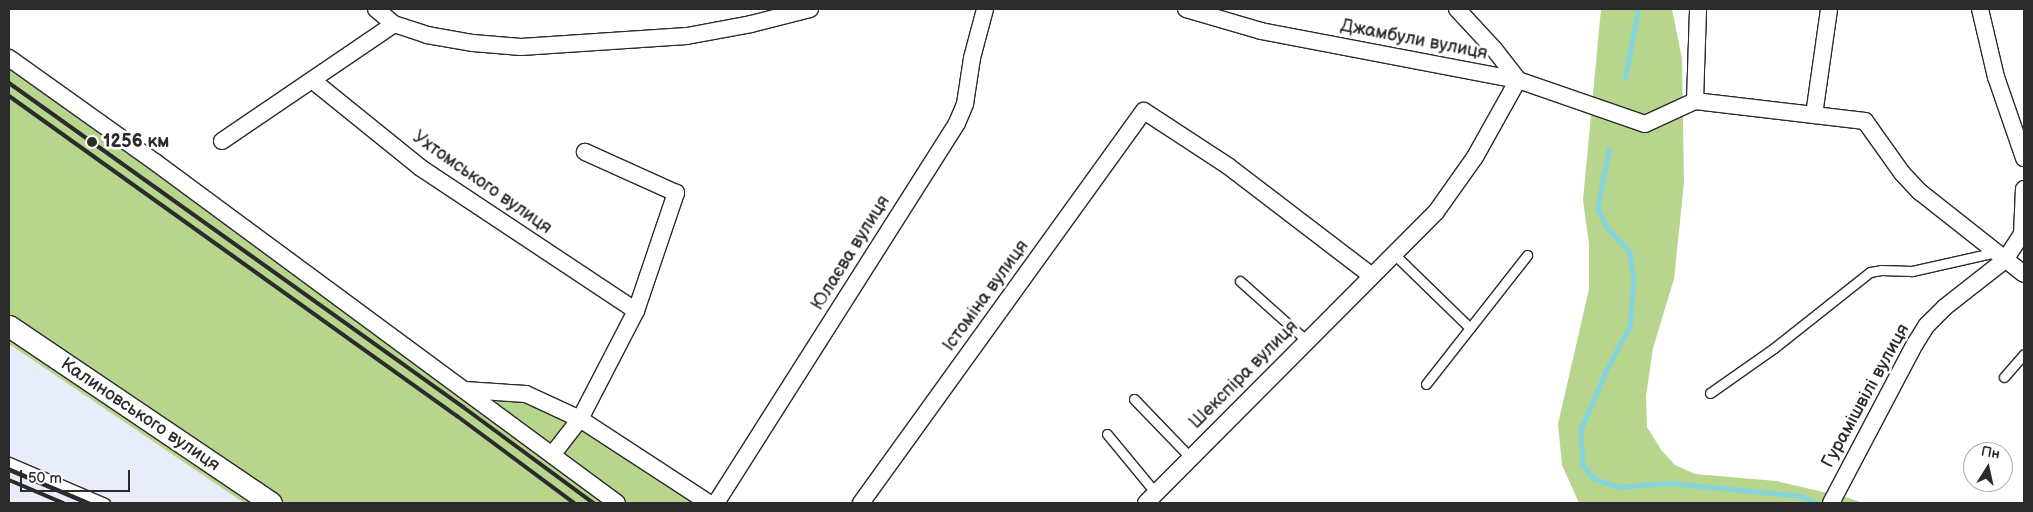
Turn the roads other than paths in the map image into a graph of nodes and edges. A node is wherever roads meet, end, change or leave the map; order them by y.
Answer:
1 (376, 9) edge
2 (810, 9) edge
3 (985, 9) edge
4 (1186, 9) edge
5 (1457, 9) edge
6 (1698, 9) edge
7 (1829, 9) edge
8 (1980, 9) edge
9 (394, 24) junction
10 (9, 58) edge
11 (312, 80) junction
12 (1518, 80) junction
13 (1695, 101) junction
14 (1814, 115) junction
15 (222, 141) dead end
16 (585, 152) dead end
17 (2024, 158) edge
18 (2024, 189) edge
19 (1394, 254) junction
20 (1527, 254) dead end
21 (2001, 256) junction
22 (2024, 274) edge
23 (1372, 276) junction
24 (1240, 281) dead end
25 (636, 311) junction
26 (9, 326) edge
27 (1470, 328) junction
28 (1307, 341) junction
29 (2024, 354) edge
30 (2004, 377) dead end
31 (1426, 384) dead end
32 (464, 390) junction
33 (1710, 393) dead end
34 (1134, 399) dead end
35 (580, 419) junction
36 (1108, 434) dead end
37 (552, 454) junction
38 (1190, 457) junction
39 (9, 462) edge
40 (1150, 498) edge
41 (1832, 500) edge
42 (105, 503) edge
43 (271, 503) edge
44 (617, 503) edge
45 (710, 503) edge
46 (716, 503) edge
47 (861, 503) edge

1 - 9 street
2 - 9 street
3 - 46 street, Юлаєва вулиця
4 - 12 street, Джамбули вулиця
5 - 12 street
6 - 13 street
7 - 14 street
8 - 17 street
9 - 11 street
10 - 32 street
11 - 15 street
11 - 25 street, Ухтомського вулиця
12 - 13 street, Джамбули вулиця
12 - 19 street, Шекспіра вулиця
13 - 14 street
14 - 21 street
16 - 25 street
18 - 21 street, Гурамішвілі вулиця
19 - 23 street, Шекспіра вулиця
19 - 27 lane
20 - 27 lane
21 - 22 street
21 - 33 lane
21 - 41 street, Гурамішвілі вулиця
23 - 28 street, Шекспіра вулиця
23 - 47 street, Істоміна вулиця
24 - 28 lane
25 - 35 street
26 - 43 street, Калиновського вулиця
27 - 31 lane
28 - 38 street, Шекспіра вулиця
29 - 30 lane
32 - 35 street
32 - 37 street
34 - 38 lane
35 - 37 street
35 - 45 street
36 - 40 lane
37 - 44 street
38 - 40 street, Шекспіра вулиця
39 - 42 lane

